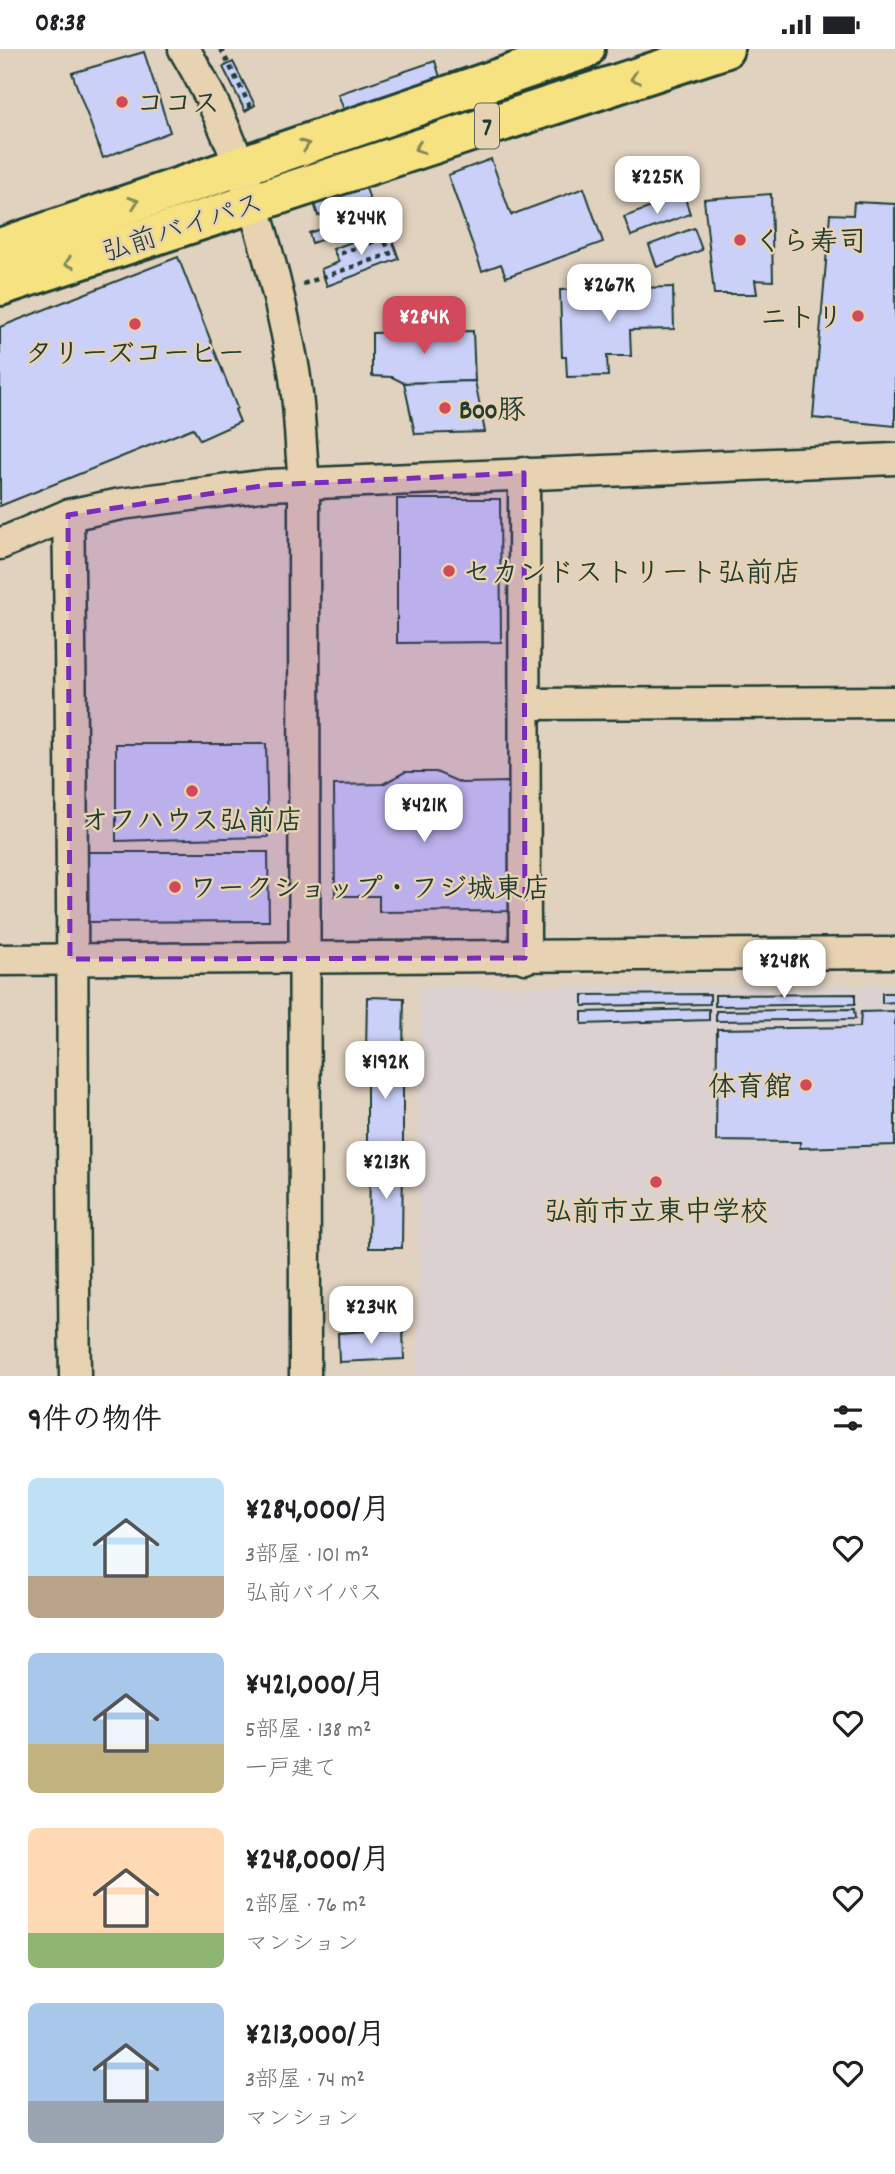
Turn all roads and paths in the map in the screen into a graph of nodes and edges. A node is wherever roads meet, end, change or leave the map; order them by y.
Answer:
1 (184, 49) edge
2 (221, 49) edge
3 (585, 49) edge
4 (724, 49) edge
5 (251, 108) dead end
6 (240, 167) junction
7 (251, 203) junction
8 (0, 248) edge
9 (336, 255) dead end
10 (303, 284) dead end
11 (0, 286) edge
12 (895, 459) edge
13 (524, 473) junction
14 (304, 482) junction
15 (68, 515) junction
16 (0, 544) edge
17 (895, 702) edge
18 (526, 705) junction
19 (895, 953) edge
20 (304, 956) junction
21 (525, 958) junction
22 (70, 959) junction
23 (0, 960) edge
24 (75, 1376) edge
25 (305, 1376) edge

1 - 6 street
2 - 5 path
6 -> 3 highway, 弘前バイパス / 7
4 -> 7 highway, 弘前バイパス / 7
6 - 7 street
8 -> 6 highway, 弘前バイパス / 7
7 -> 11 highway, 弘前バイパス / 7
7 - 14 street
9 - 10 path
12 - 13 street
13 - 14 street
13 - 18 street
14 - 15 street
14 - 20 street
15 - 16 street
15 - 22 street
17 - 18 street
18 - 21 street
19 - 21 street
20 - 21 street
20 - 22 street
20 - 25 street
22 - 23 street
22 - 24 street

